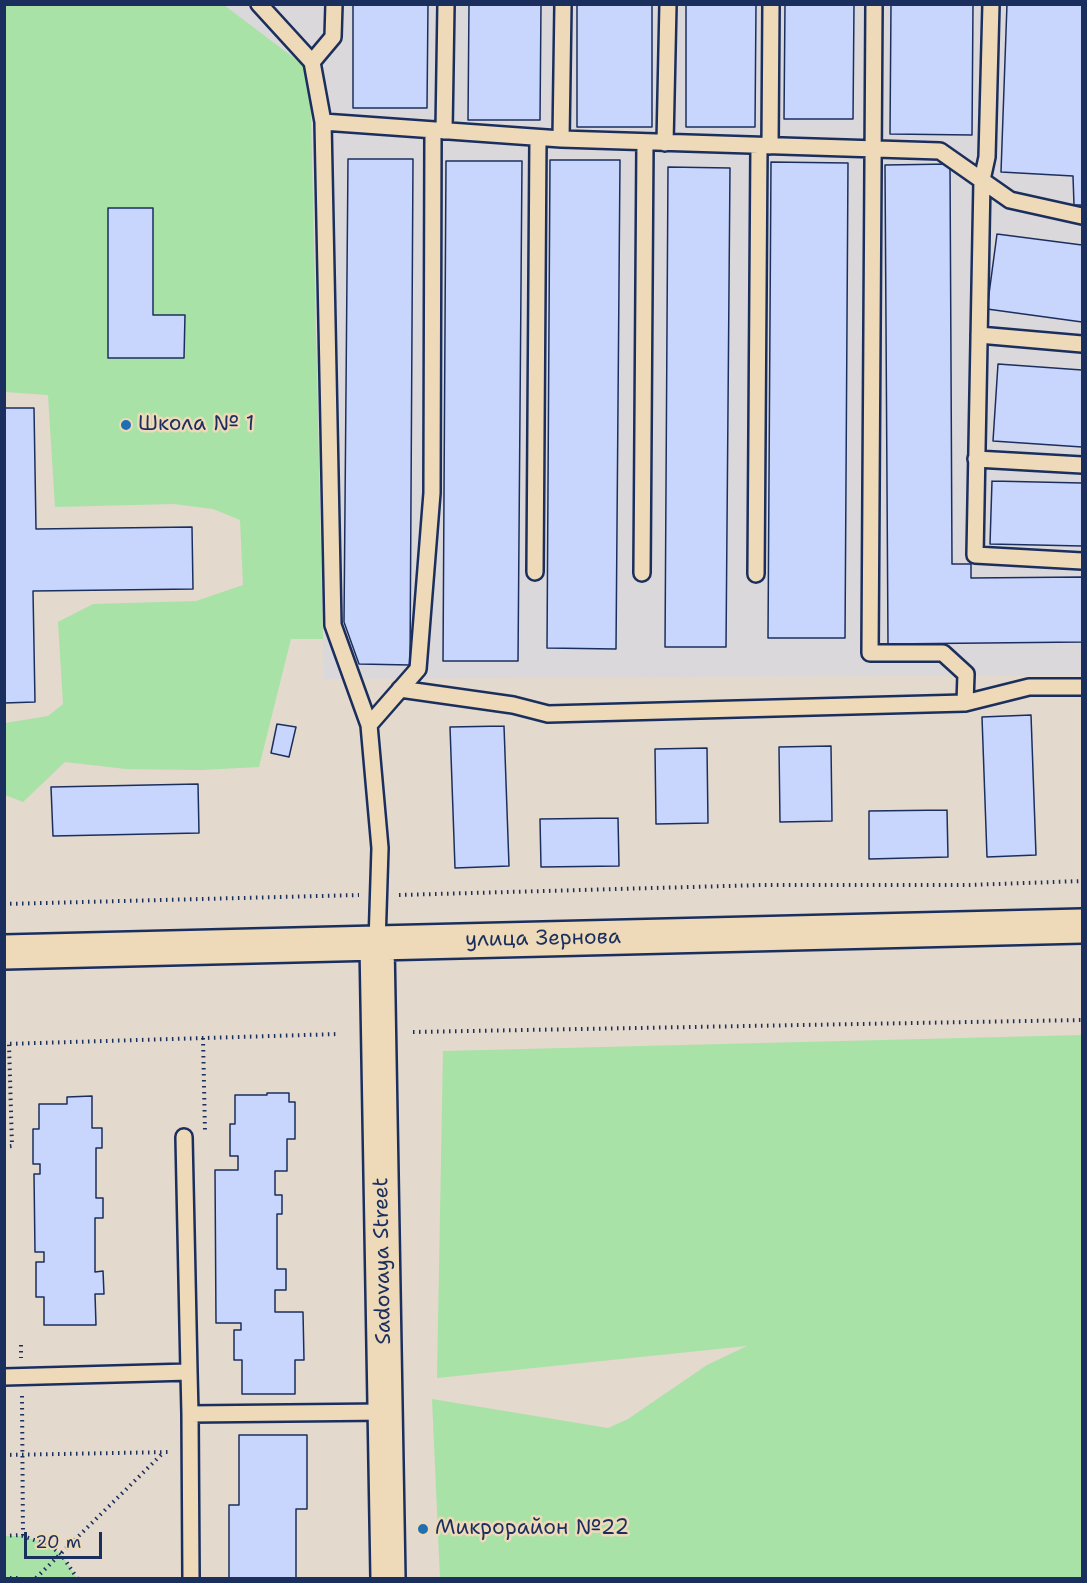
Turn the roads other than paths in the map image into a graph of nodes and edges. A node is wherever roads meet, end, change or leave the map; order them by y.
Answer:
1 (259, 4) edge
2 (334, 4) edge
3 (446, 4) edge
4 (563, 4) edge
5 (668, 4) edge
6 (771, 4) edge
7 (874, 4) edge
8 (991, 4) edge
9 (312, 62) junction
10 (324, 123) junction
11 (438, 131) junction
12 (538, 138) junction
13 (561, 139) junction
14 (645, 142) junction
15 (666, 143) junction
16 (765, 146) junction
17 (872, 149) junction
18 (982, 180) junction
19 (1083, 216) edge
20 (978, 335) junction
21 (1083, 344) edge
22 (976, 459) junction
23 (1083, 465) edge
24 (1083, 561) edge
25 (536, 572) dead end
26 (642, 573) dead end
27 (756, 574) dead end
28 (1083, 687) edge
29 (400, 689) junction
30 (965, 702) junction
31 (369, 725) junction
32 (1083, 926) edge
33 (377, 943) junction
34 (4, 952) edge
35 (184, 1137) road end
36 (189, 1372) junction
37 (4, 1377) edge
38 (386, 1412) junction
39 (190, 1414) junction
40 (191, 1578) edge
41 (388, 1578) edge

1 - 9 lane
2 - 9 lane
3 - 11 lane
4 - 13 lane
5 - 15 lane
6 - 16 lane
7 - 17 lane
8 - 18 lane
9 - 10 lane
10 - 11 lane
10 - 31 lane
11 - 12 lane
11 - 29 lane
12 - 13 lane
12 - 25 lane
13 - 14 lane
14 - 15 lane
14 - 26 lane
15 - 16 lane
16 - 17 lane
16 - 27 lane
17 - 18 lane
17 - 30 lane
18 - 19 lane
18 - 20 lane
20 - 21 lane
20 - 22 lane
22 - 23 lane
22 - 24 lane
28 - 30 lane
29 - 30 lane
29 - 31 lane
31 - 33 lane
32 - 33 main road, улица Зернова
33 - 34 main road, улица Зернова
33 - 38 main road, Sadovaya Street
35 - 36 lane
36 - 37 lane
36 - 39 lane
38 - 39 lane
38 - 41 main road, Sadovaya Street
39 - 40 lane

